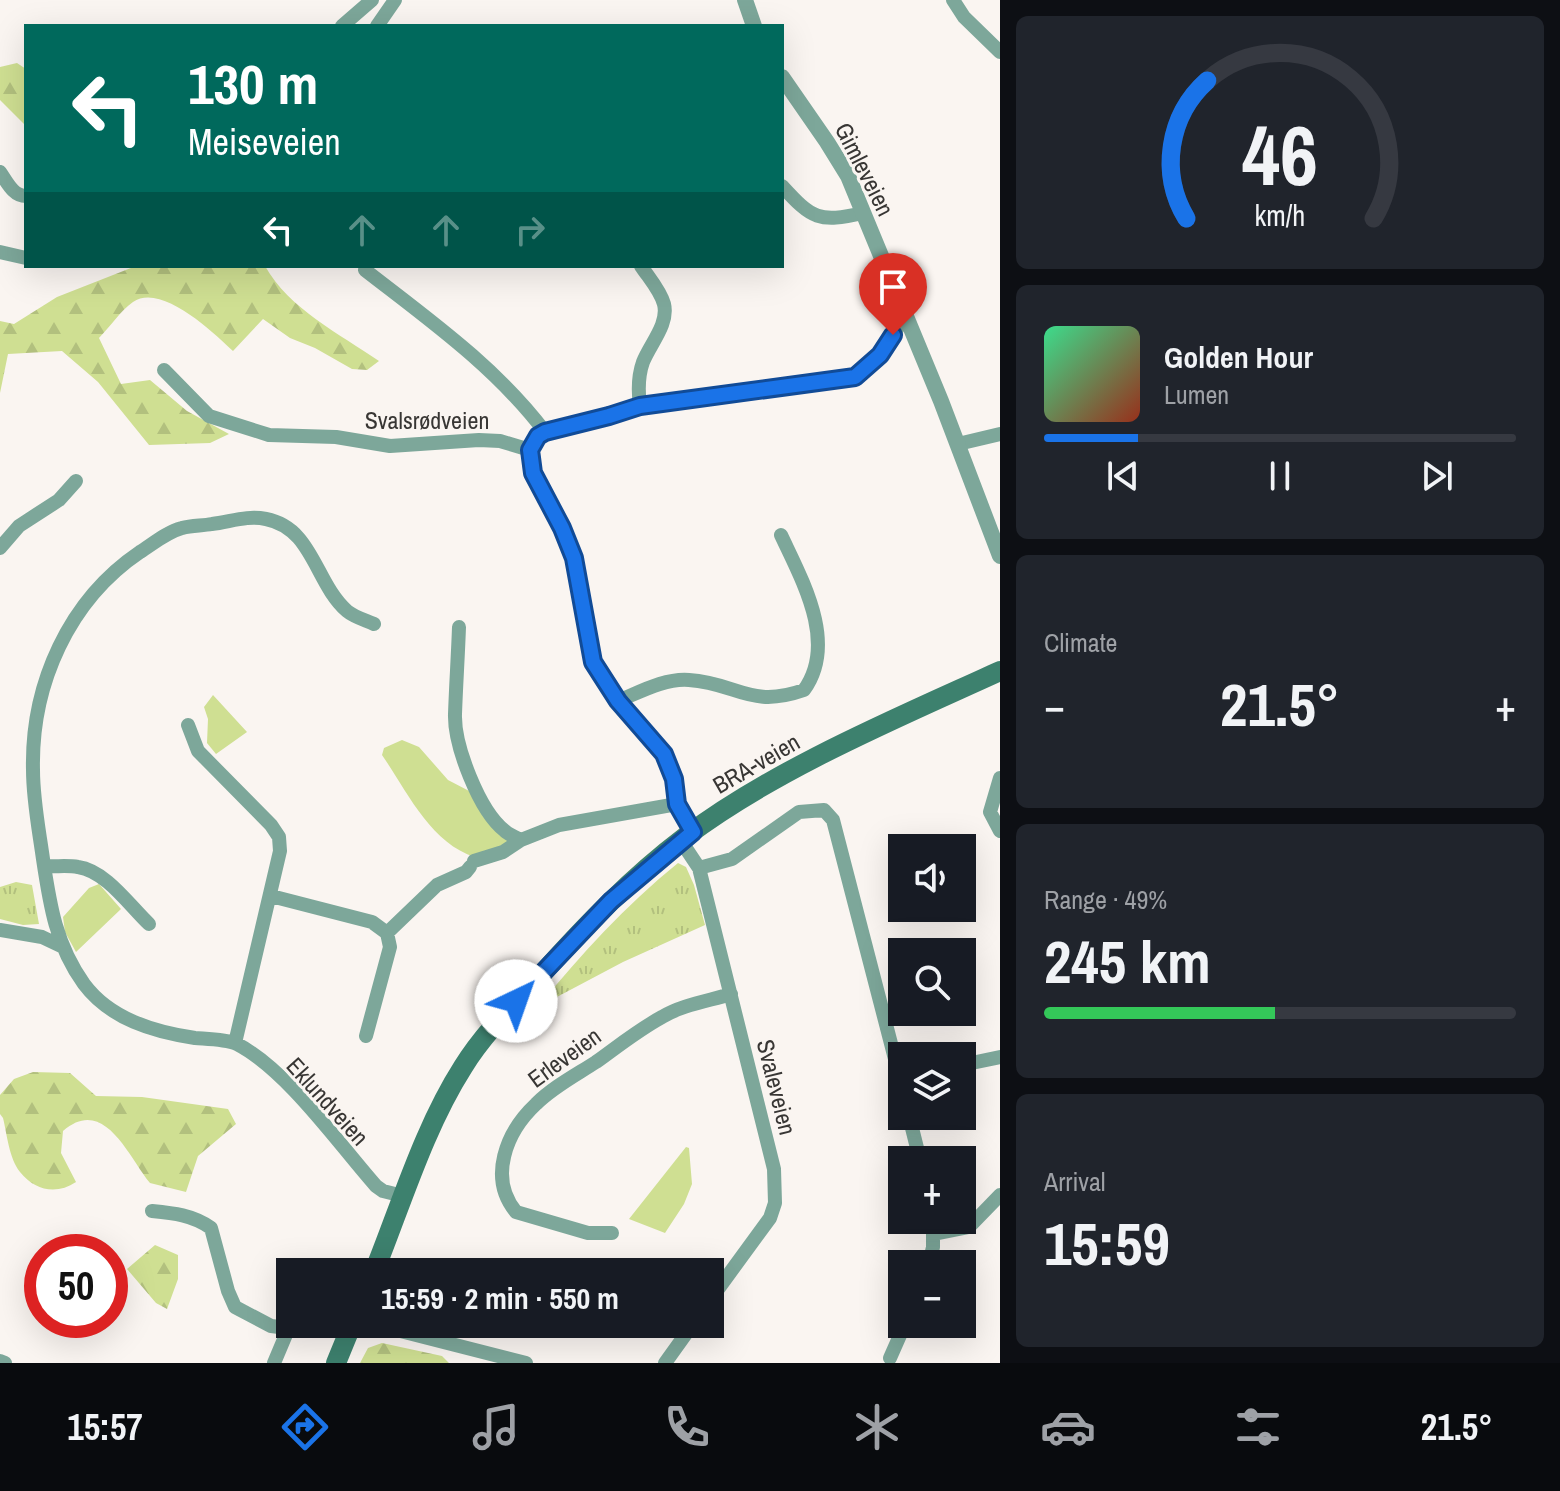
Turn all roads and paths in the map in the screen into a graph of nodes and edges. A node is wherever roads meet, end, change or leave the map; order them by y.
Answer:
1 (372, 0) edge
2 (395, 0) edge
3 (745, 0) edge
4 (953, 0) edge
5 (344, 24) edge
6 (378, 24) edge
7 (753, 24) edge
8 (1000, 52) edge
9 (784, 80) edge
10 (0, 172) edge
11 (784, 188) edge
12 (24, 196) edge
13 (863, 213) junction
14 (0, 252) edge
15 (24, 258) edge
16 (642, 268) edge
17 (365, 270) dead end
18 (906, 315) junction
19 (164, 370) dead end
20 (640, 406) junction
21 (545, 432) junction
22 (1000, 434) edge
23 (958, 444) junction
24 (530, 450) junction
25 (76, 481) dead end
26 (781, 535) dead end
27 (0, 548) edge
28 (1000, 556) edge
29 (374, 624) dead end
30 (459, 627) dead end
31 (1000, 671) edge
32 (618, 701) junction
33 (188, 725) dead end
34 (1000, 778) edge
35 (677, 804) junction
36 (1000, 831) edge
37 (687, 836) junction
38 (521, 840) junction
39 (44, 866) junction
40 (699, 868) junction
41 (271, 896) junction
42 (149, 924) dead end
43 (0, 930) edge
44 (387, 933) junction
45 (61, 946) junction
46 (731, 994) junction
47 (366, 1036) dead end
48 (891, 1042) edge
49 (235, 1043) junction
50 (1000, 1057) edge
51 (976, 1062) edge
52 (1000, 1195) edge
53 (403, 1196) junction
54 (152, 1211) dead end
55 (976, 1220) edge
56 (612, 1233) dead end
57 (379, 1258) edge
58 (724, 1281) edge
59 (276, 1326) edge
60 (285, 1338) edge
61 (346, 1338) edge
62 (428, 1338) edge
63 (683, 1338) edge
64 (899, 1338) edge
65 (890, 1358) dead end
66 (274, 1363) edge
67 (336, 1363) edge
68 (526, 1363) edge
69 (665, 1363) edge

1 - 5 street
2 - 6 street
3 - 7 street
4 - 8 street
9 - 13 street, Gimleveien
10 - 12 street
11 - 13 street
13 - 18 street, Gimleveien
14 - 15 street
16 - 20 street
17 - 21 street
18 - 20 street
18 - 23 street, Gimleveien
19 - 24 street, Svalsrødveien
20 - 21 street
21 - 24 street
22 - 23 street
23 - 28 street, Gimleveien
24 - 32 street, Svaleveien
25 - 27 street
26 - 32 street
29 - 39 street, Eklundveien
30 - 38 street
31 - 37 main road, BRA-veien
32 - 35 street, Svaleveien
33 - 41 street
34 - 36 street
35 - 37 street, Svaleveien
35 - 38 street
37 - 40 street, Svaleveien
37 - 53 main road, BRA-veien
38 - 44 street
39 - 42 street
39 - 45 street, Eklundveien
40 - 46 street, Svaleveien
40 - 48 street
41 - 44 street
41 - 49 street
43 - 45 street
44 - 47 street
45 - 49 street, Eklundveien
46 - 56 street, Erleveien
46 - 58 street, Svaleveien
49 - 53 street, Eklundveien
50 - 51 street
52 - 55 street
53 - 57 main road, BRA-veien
54 - 59 street
60 - 66 street
61 - 67 main road
62 - 68 street
63 - 69 street
64 - 65 street

